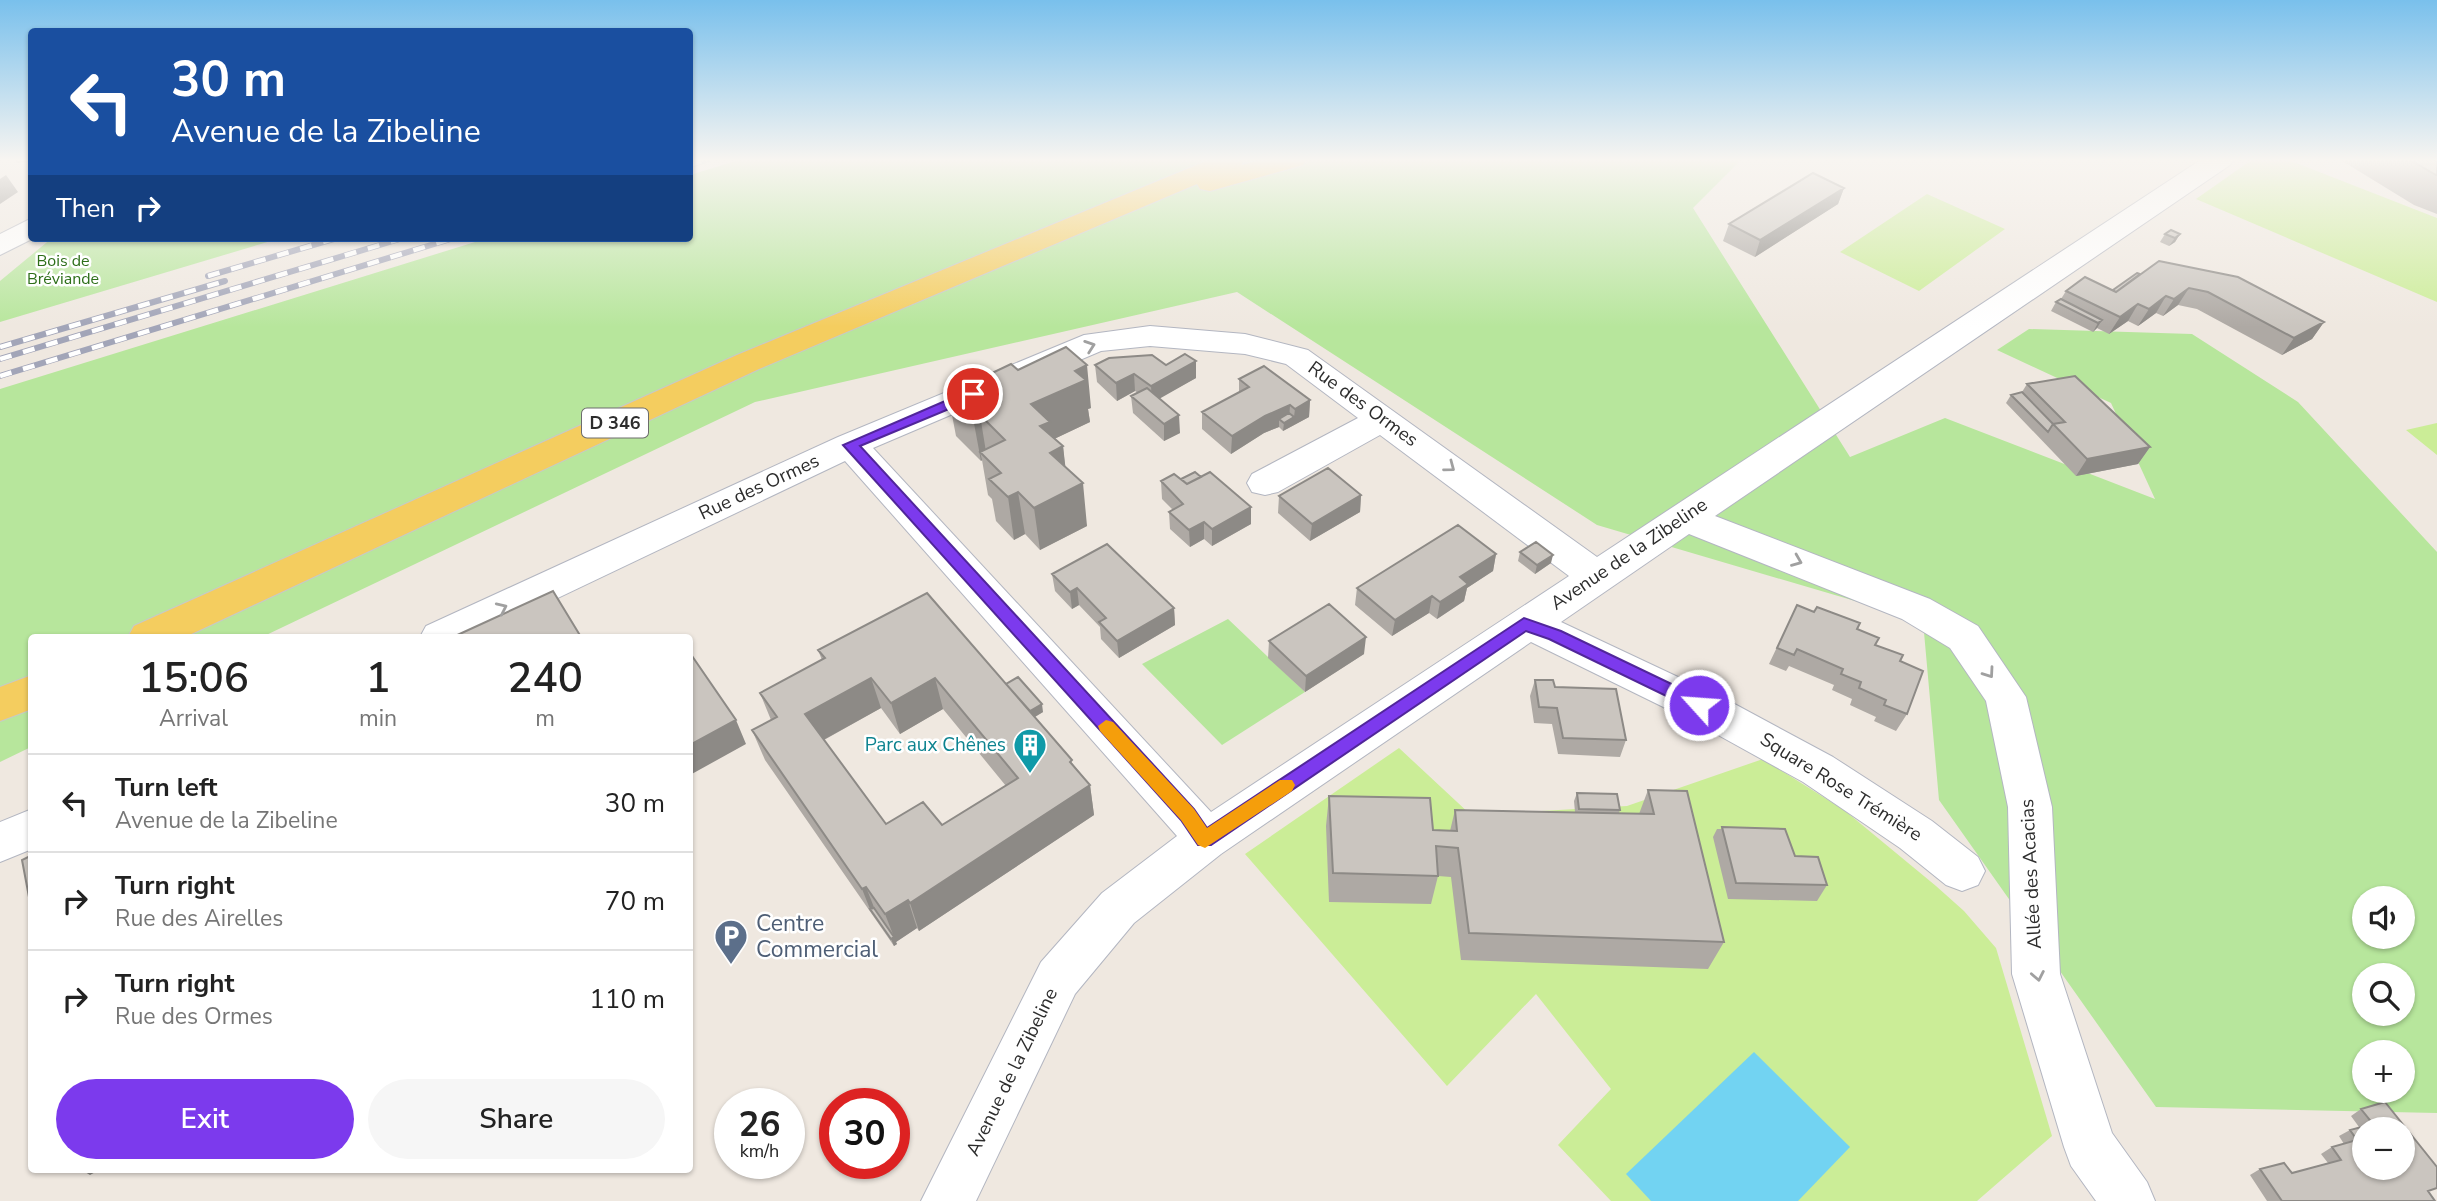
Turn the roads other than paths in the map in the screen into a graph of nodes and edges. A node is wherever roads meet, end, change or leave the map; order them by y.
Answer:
1 (1097, 215) edge
2 (1101, 215) edge
3 (2136, 215) edge
4 (1087, 219) junction
5 (28, 229) edge
6 (0, 246) edge
7 (1384, 418) junction
8 (850, 445) junction
9 (1265, 483) dead end
10 (1684, 518) junction
11 (1596, 576) junction
12 (1524, 624) junction
13 (155, 634) edge
14 (446, 634) edge
15 (28, 693) edge
16 (0, 705) edge
17 (28, 830) edge
18 (1205, 840) junction
19 (0, 843) edge
20 (1962, 871) dead end
21 (948, 1201) edge
22 (2128, 1201) edge

1 - 4 main road, D 346
2 - 4 main road
3 - 10 street, Avenue de la Zibeline
4 - 13 main road, D 346
5 - 6 street
8 -> 7 street, Rue des Ormes
7 - 9 street
7 -> 11 street, Rue des Ormes
14 -> 8 street, Rue des Ormes
8 - 18 street
10 - 11 street, Avenue de la Zibeline
10 -> 22 street, Allée des Acacias
11 - 12 street, Avenue de la Zibeline
12 - 18 street, Avenue de la Zibeline
12 - 20 street, Square Rose Trémière
15 - 16 main road
17 - 19 street
18 - 21 street, Avenue de la Zibeline

